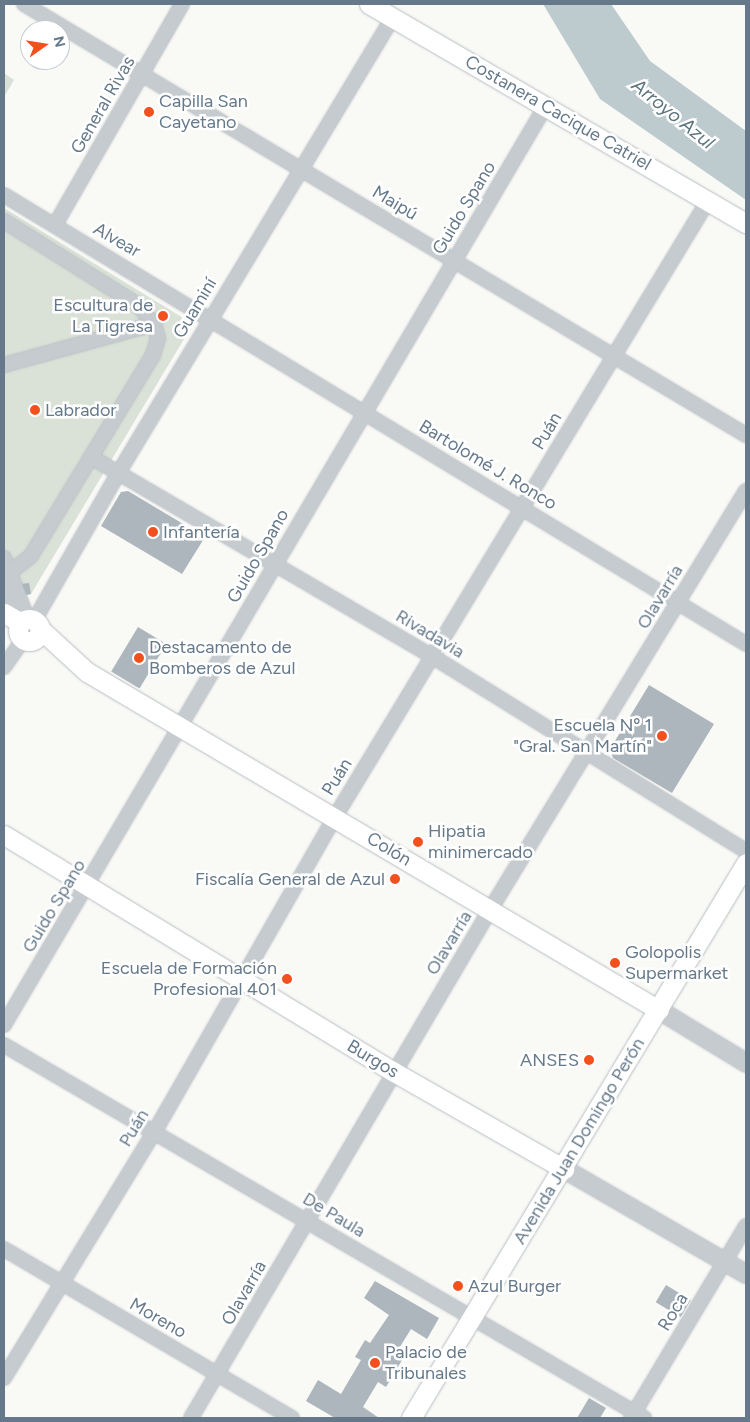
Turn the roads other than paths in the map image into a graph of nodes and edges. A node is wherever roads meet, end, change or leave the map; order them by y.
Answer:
1 (24, 4) edge
2 (182, 4) edge
3 (369, 4) edge
4 (393, 18) junction
5 (142, 74) junction
6 (545, 107) junction
7 (302, 168) junction
8 (4, 195) edge
9 (709, 199) junction
10 (4, 221) edge
11 (746, 222) edge
12 (55, 225) junction
13 (455, 261) junction
14 (212, 317) junction
15 (154, 324) junction
16 (614, 356) junction
17 (4, 365) edge
18 (364, 411) junction
19 (746, 435) edge
20 (92, 457) junction
21 (119, 472) junction
22 (746, 491) edge
23 (522, 508) junction
24 (4, 558) edge
25 (275, 563) junction
26 (5, 582) edge
27 (678, 602) junction
28 (4, 613) edge
29 (24, 626) edge
30 (746, 644) edge
31 (433, 657) junction
32 (4, 667) edge
33 (180, 728) junction
34 (588, 754) junction
35 (335, 817) junction
36 (4, 835) edge
37 (746, 851) edge
38 (746, 863) edge
39 (89, 886) junction
40 (490, 910) junction
41 (241, 979) junction
42 (659, 1010) junction
43 (4, 1025) edge
44 (4, 1045) edge
45 (746, 1063) edge
46 (394, 1072) junction
47 (155, 1131) junction
48 (564, 1169) junction
49 (307, 1221) junction
50 (746, 1226) edge
51 (4, 1249) edge
52 (725, 1262) junction
53 (746, 1274) edge
54 (62, 1283) junction
55 (471, 1318) junction
56 (218, 1375) junction
57 (4, 1378) edge
58 (636, 1416) edge
59 (191, 1418) edge
60 (292, 1418) edge
61 (410, 1418) edge

1 - 5 street, Maipú
2 - 5 street, General Rivas
3 - 4 main road, Costanera Cacique Catriel
4 - 6 main road, Costanera Cacique Catriel
4 - 7 street, Guaminí
5 - 7 street, Maipú
5 - 12 street, General Rivas
6 - 9 main road, Costanera Cacique Catriel
6 - 13 street, Guido Spano
7 - 13 street, Maipú
7 - 14 street, Guaminí
8 - 12 street, Alvear
9 - 11 main road, Costanera Cacique Catriel
9 - 16 street, Puán
10 - 15 street
12 - 14 street, Alvear
13 - 16 street, Maipú
13 - 18 street, Guido Spano
14 - 18 street, Bartolomé J. Ronco
14 - 21 street, Guaminí
15 - 17 street
15 - 20 street
16 - 19 street, Maipú
16 - 23 street, Puán
18 - 23 street, Bartolomé J. Ronco
18 - 25 street, Guido Spano
20 - 21 street, Rivadavia
20 - 26 street
21 - 25 street, Rivadavia
21 - 29 street, Guaminí
22 - 27 street, Olavarría
23 - 27 street, Bartolomé J. Ronco
23 - 31 street, Puán
24 - 26 street
25 - 31 street, Rivadavia
25 - 33 street, Guido Spano
26 - 29 street
27 - 30 street, Bartolomé J. Ronco
27 - 34 street, Olavarría
28 - 29 main road, Colón
29 - 32 street, Guaminí
29 - 33 main road, Colón
31 - 34 street, Rivadavia
31 - 35 street, Puán
33 - 35 main road, Colón
33 - 39 street, Guido Spano
34 - 37 street, Rivadavia
34 - 40 street, Olavarría
35 - 40 main road, Colón
35 - 41 street, Puán
36 - 39 main road, Burgos
38 - 42 main road, Avenida Juan Domingo Perón
39 - 41 main road, Burgos
39 - 43 street, Guido Spano
40 - 42 main road, Colón
40 - 46 street, Olavarría
41 - 46 main road, Burgos
41 - 47 street, Puán
42 - 45 street, Colón
42 - 48 main road, Avenida Juan Domingo Perón
44 - 47 street, De Paula
46 - 48 main road, Burgos
46 - 49 street, Olavarría
47 - 49 street, De Paula
47 - 54 street, Puán
48 - 52 street, Burgos
48 - 55 main road, Avenida Juan Domingo Perón
49 - 55 street, De Paula
49 - 56 street, Olavarría
50 - 52 street, Roca
51 - 54 street, Moreno
52 - 53 street, Burgos
52 - 58 street, Roca
54 - 56 street, Moreno
54 - 57 street, Puán
55 - 58 street, De Paula
55 - 61 main road, Avenida Juan Domingo Perón
56 - 59 street, Olavarría
56 - 60 street, Moreno

